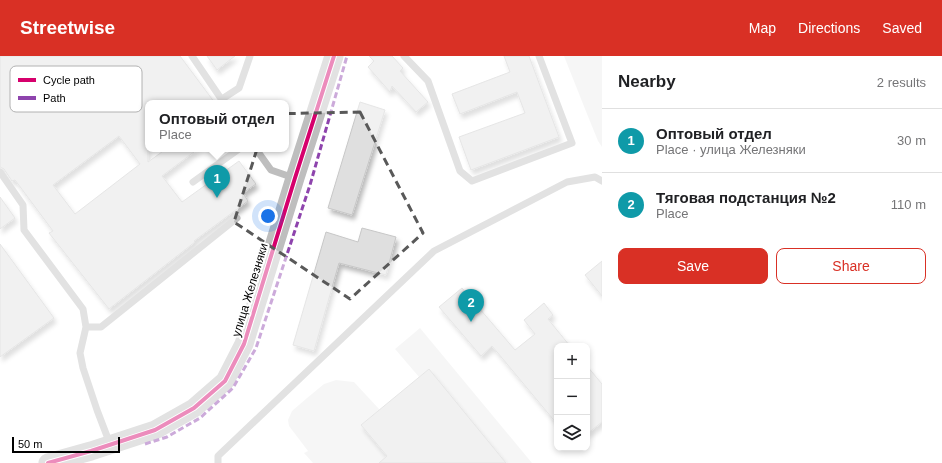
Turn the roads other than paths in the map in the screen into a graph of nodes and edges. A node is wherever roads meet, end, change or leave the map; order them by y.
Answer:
1 (192, 56) edge
2 (250, 56) edge
3 (334, 56) edge
4 (404, 56) edge
5 (539, 56) edge
6 (222, 100) edge
7 (224, 100) edge
8 (235, 152) edge
9 (258, 152) edge
10 (0, 172) edge
11 (295, 178) junction
12 (602, 181) edge
13 (193, 182) dead end
14 (237, 218) dead end
15 (86, 327) junction
16 (110, 444) junction
17 (95, 457) edge
18 (48, 463) edge
19 (218, 463) edge

1 - 6 lane
2 - 7 lane
3 - 11 street, улица Железняки
4 - 5 lane
8 - 13 lane
9 - 11 lane
10 - 15 lane
11 - 16 street, улица Железняки
12 - 19 lane
14 - 15 lane
15 - 16 lane
16 - 17 street, улица Железняки
17 - 18 street, улица Железняки

